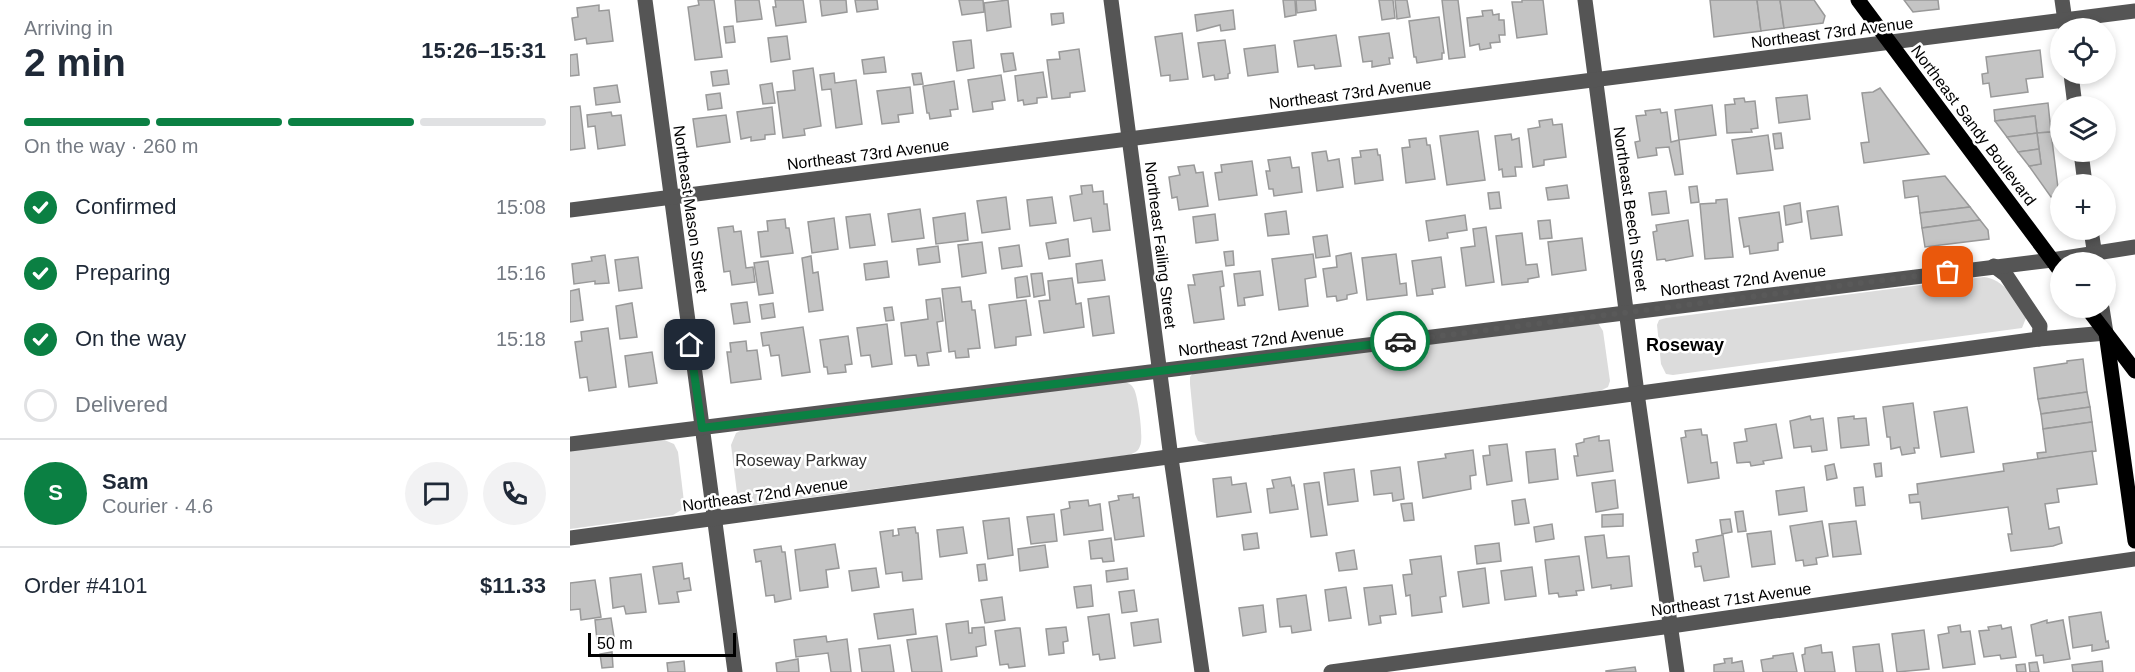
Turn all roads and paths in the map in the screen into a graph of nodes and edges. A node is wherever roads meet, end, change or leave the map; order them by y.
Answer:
1 (645, 0) edge
2 (1111, 0) edge
3 (1585, 0) edge
4 (1858, 0) edge
5 (2062, 0) edge
6 (2135, 11) edge
7 (2064, 18) edge
8 (2097, 18) edge
9 (2050, 26) edge
10 (1890, 42) junction
11 (1595, 80) junction
12 (1130, 139) junction
13 (671, 198) junction
14 (570, 210) edge
15 (2135, 247) edge
16 (2116, 252) edge
17 (2050, 257) edge
18 (1994, 266) junction
19 (2050, 266) edge
20 (1626, 313) junction
21 (2095, 318) edge
22 (2104, 318) edge
23 (2106, 333) junction
24 (2039, 339) junction
25 (1159, 371) junction
26 (2135, 371) edge
27 (1637, 393) junction
28 (702, 428) junction
29 (570, 444) edge
30 (1171, 458) junction
31 (714, 519) junction
32 (570, 538) edge
33 (2135, 541) edge
34 (2135, 559) edge
35 (1671, 626) junction
36 (735, 672) edge
37 (1202, 672) edge
38 (1331, 672) edge
39 (1677, 672) edge

1 - 13 street, Northeast Mason Street
2 - 12 street, Northeast Failing Street
3 - 11 street, Northeast Beech Street
4 - 10 main road, Northeast Sandy Boulevard
5 - 7 street
6 - 8 street, Northeast 73rd Avenue
9 - 10 street, Northeast 73rd Avenue
10 - 11 street, Northeast 73rd Avenue
10 - 17 main road, Northeast Sandy Boulevard
11 - 12 street, Northeast 73rd Avenue
11 - 20 street, Northeast Beech Street
12 - 13 street, Northeast 73rd Avenue
12 - 25 street, Northeast Failing Street
13 - 14 street, Northeast 73rd Avenue
13 - 28 street, Northeast Mason Street
15 - 16 street, Northeast 72nd Avenue
18 - 19 street, Northeast 72nd Avenue
18 - 20 street, Northeast 72nd Avenue
18 - 24 street
20 - 25 street, Northeast 72nd Avenue
20 - 27 street, Northeast Beech Street
21 - 23 main road
22 - 23 street
23 - 24 street, Northeast 72nd Avenue
23 - 26 main road
23 - 33 main road
24 - 27 street, Northeast 72nd Avenue
25 - 28 street, Northeast 72nd Avenue
25 - 30 street, Northeast Failing Street
27 - 30 street, Northeast 72nd Avenue
27 - 35 street, Northeast Beech Street
28 - 29 street, Northeast 72nd Avenue
28 - 31 street, Northeast Mason Street
30 - 31 street, Northeast 72nd Avenue
30 - 37 street, Northeast Failing Street
31 - 32 street, Northeast 72nd Avenue
31 - 36 street, Northeast Mason Street
34 - 35 street, Northeast 71st Avenue
35 - 38 street, Northeast 71st Avenue
35 - 39 street, Northeast Beech Street

